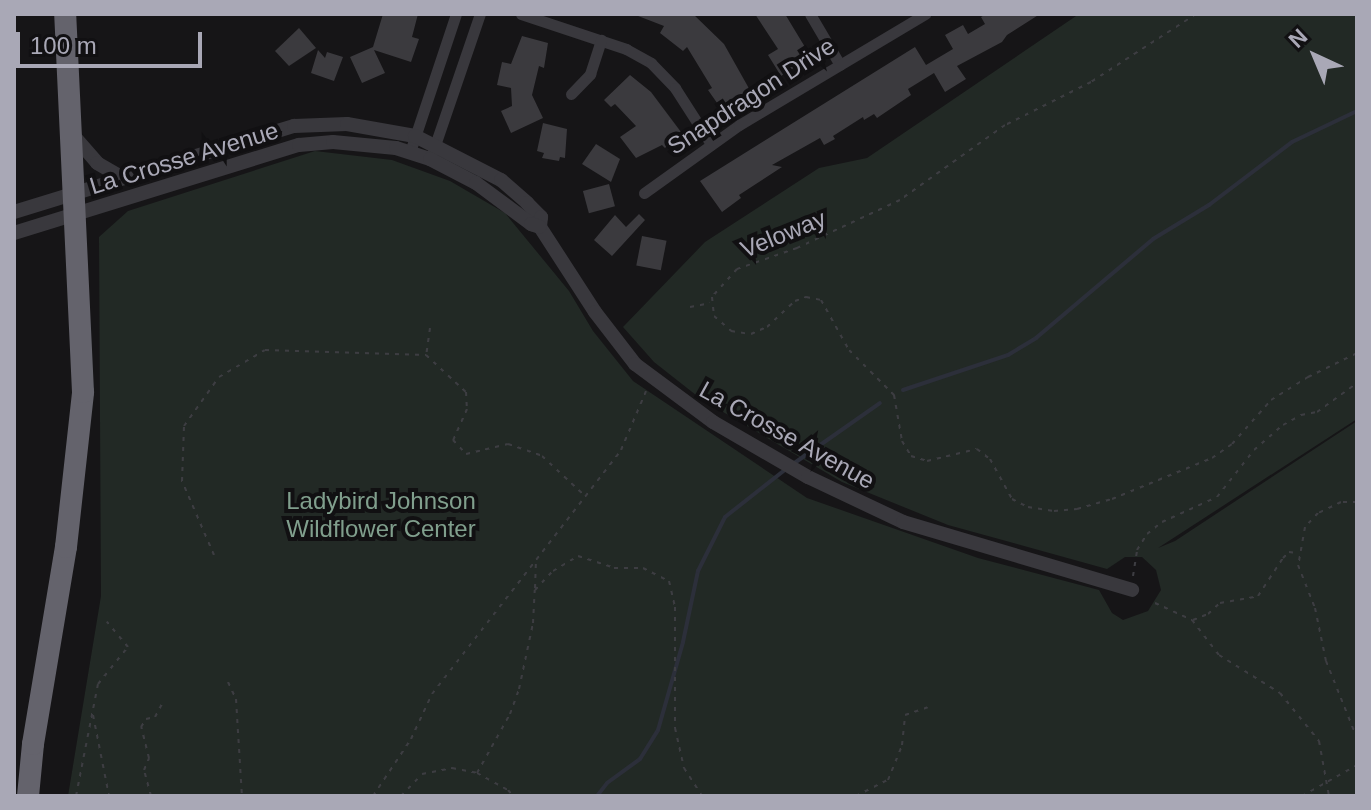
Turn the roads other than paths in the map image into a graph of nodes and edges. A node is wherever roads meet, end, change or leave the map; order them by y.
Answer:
1 (65, 14) edge
2 (456, 14) edge
3 (480, 14) edge
4 (521, 14) edge
5 (810, 14) edge
6 (925, 14) edge
7 (601, 40) junction
8 (840, 65) junction
9 (571, 94) dead end
10 (71, 131) junction
11 (415, 136) junction
12 (435, 144) junction
13 (711, 144) junction
14 (410, 152) junction
15 (430, 159) junction
16 (123, 178) junction
17 (644, 193) dead end
18 (74, 204) junction
19 (18, 210) edge
20 (540, 227) junction
21 (21, 231) edge
22 (1132, 590) road end
23 (28, 796) edge

1 - 10 highway
2 - 11 street
3 - 12 street
4 - 7 street
5 - 8 street
6 - 8 street, Snapdragon Drive
7 - 9 street
7 - 13 street
8 - 13 street, Snapdragon Drive
10 - 16 street
10 - 18 highway
11 - 12 street, La Crosse Avenue
11 - 14 street
11 - 16 street, La Crosse Avenue
12 - 15 street
12 - 20 street, La Crosse Avenue
13 - 17 street, Snapdragon Drive
14 - 15 street, La Crosse Avenue
14 - 18 street, La Crosse Avenue
15 - 20 street, La Crosse Avenue
16 - 18 street, La Crosse Avenue
18 - 19 street, La Crosse Avenue
18 - 21 street, La Crosse Avenue
18 - 23 highway
20 - 22 street, La Crosse Avenue

